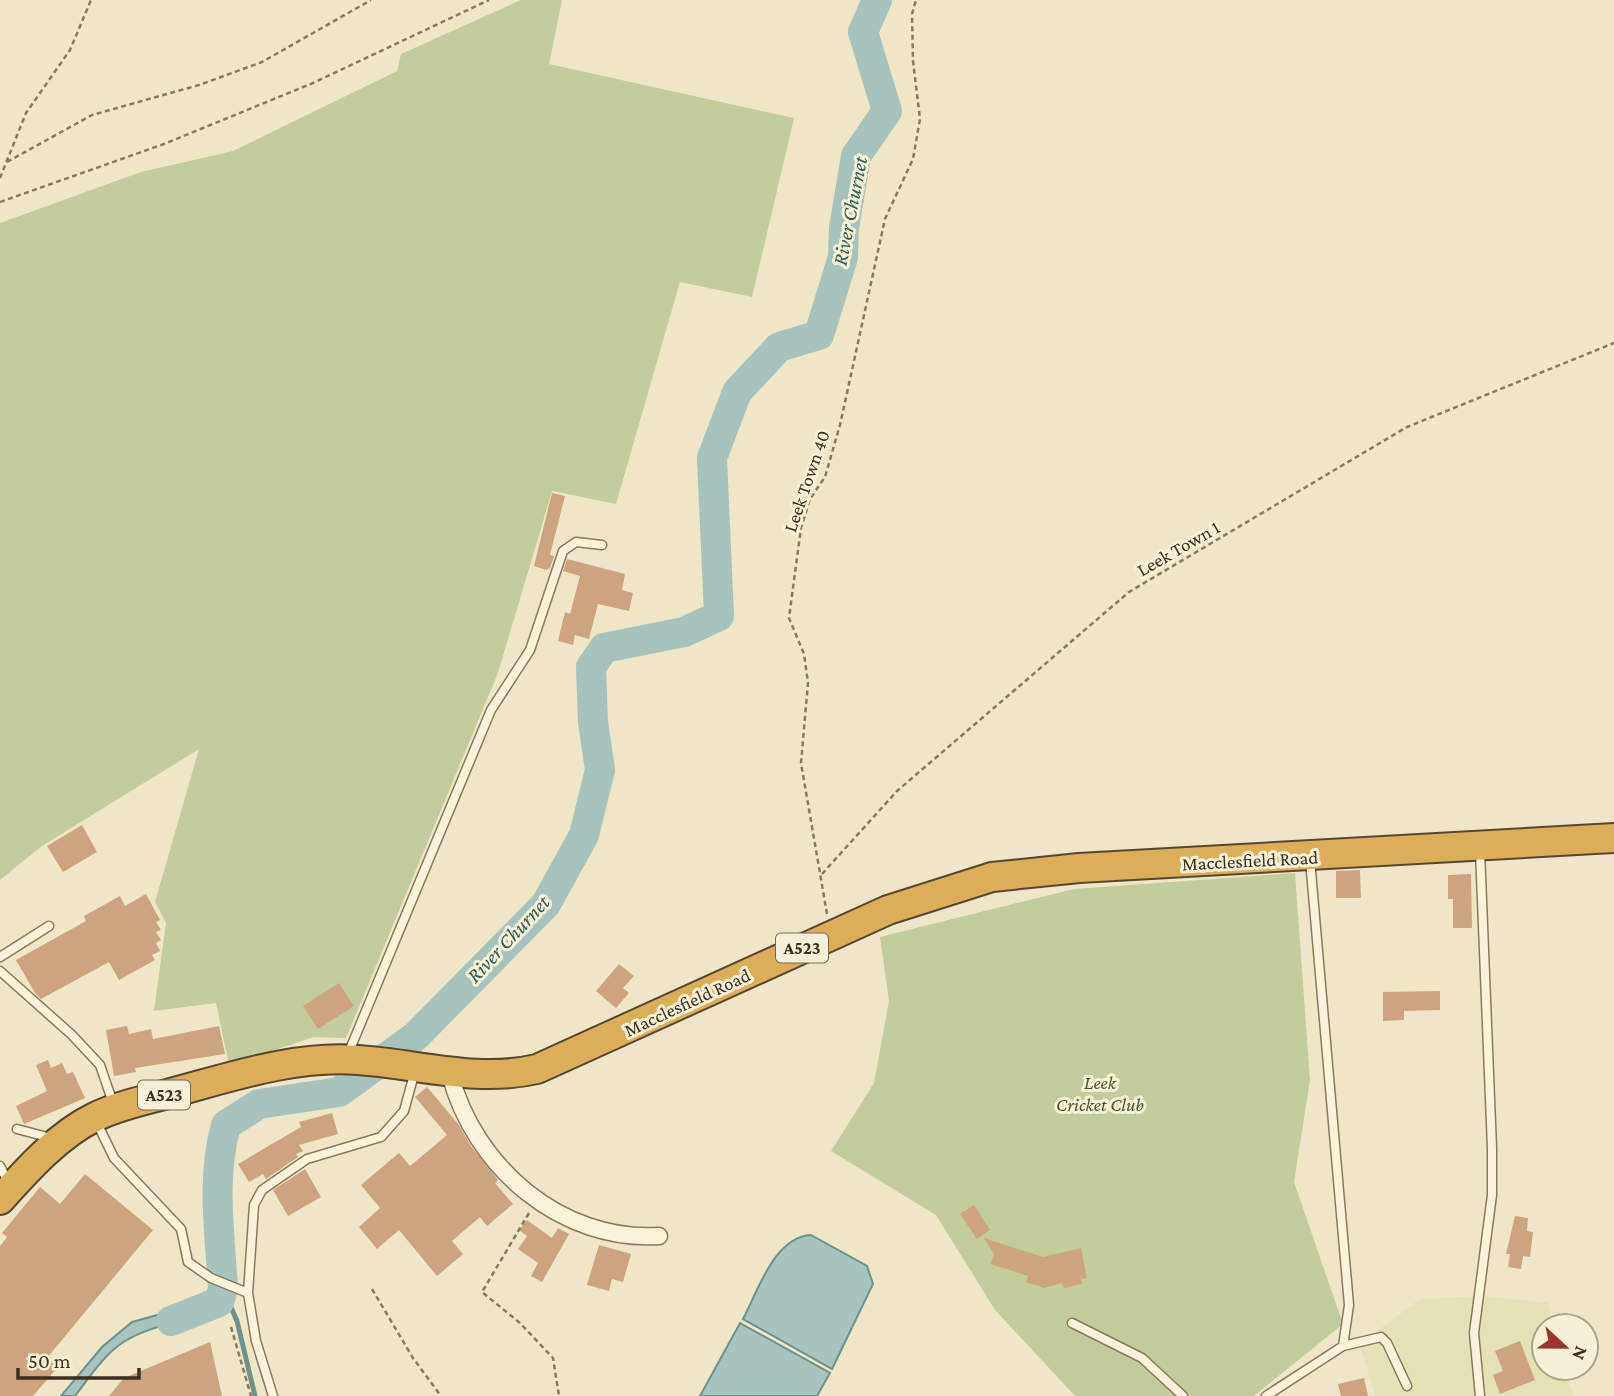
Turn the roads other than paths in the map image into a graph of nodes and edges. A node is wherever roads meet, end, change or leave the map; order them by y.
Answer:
1 (602, 545) dead end
2 (1614, 838) edge
3 (1480, 845) junction
4 (1310, 857) junction
5 (49, 926) dead end
6 (0, 957) edge
7 (0, 971) edge
8 (352, 1060) junction
9 (411, 1068) junction
10 (450, 1074) junction
11 (105, 1113) junction
12 (17, 1129) dead end
13 (60, 1141) junction
14 (4, 1185) edge
15 (659, 1236) dead end
16 (248, 1293) junction
17 (1072, 1323) dead end
18 (1343, 1346) junction
19 (1408, 1386) dead end
20 (274, 1396) edge
21 (1183, 1396) edge
22 (1266, 1396) edge
23 (1480, 1396) edge

1 - 8 lane
2 - 3 highway, Macclesfield Road / A523
3 - 4 highway, Macclesfield Road / A523
3 - 23 lane
4 - 10 highway, Macclesfield Road / A523
4 - 18 lane
5 - 6 lane
7 - 11 lane
8 - 9 highway, Macclesfield Road / A523
8 - 11 highway, Macclesfield Road / A523
9 - 10 highway, Macclesfield Road / A523
9 - 16 lane
10 - 15 street
11 - 13 highway, Macclesfield Road / A523
11 - 16 lane
12 - 13 lane
13 - 14 highway, Macclesfield Road / A523
16 - 20 lane
17 - 21 lane
18 - 19 lane
18 - 22 lane

